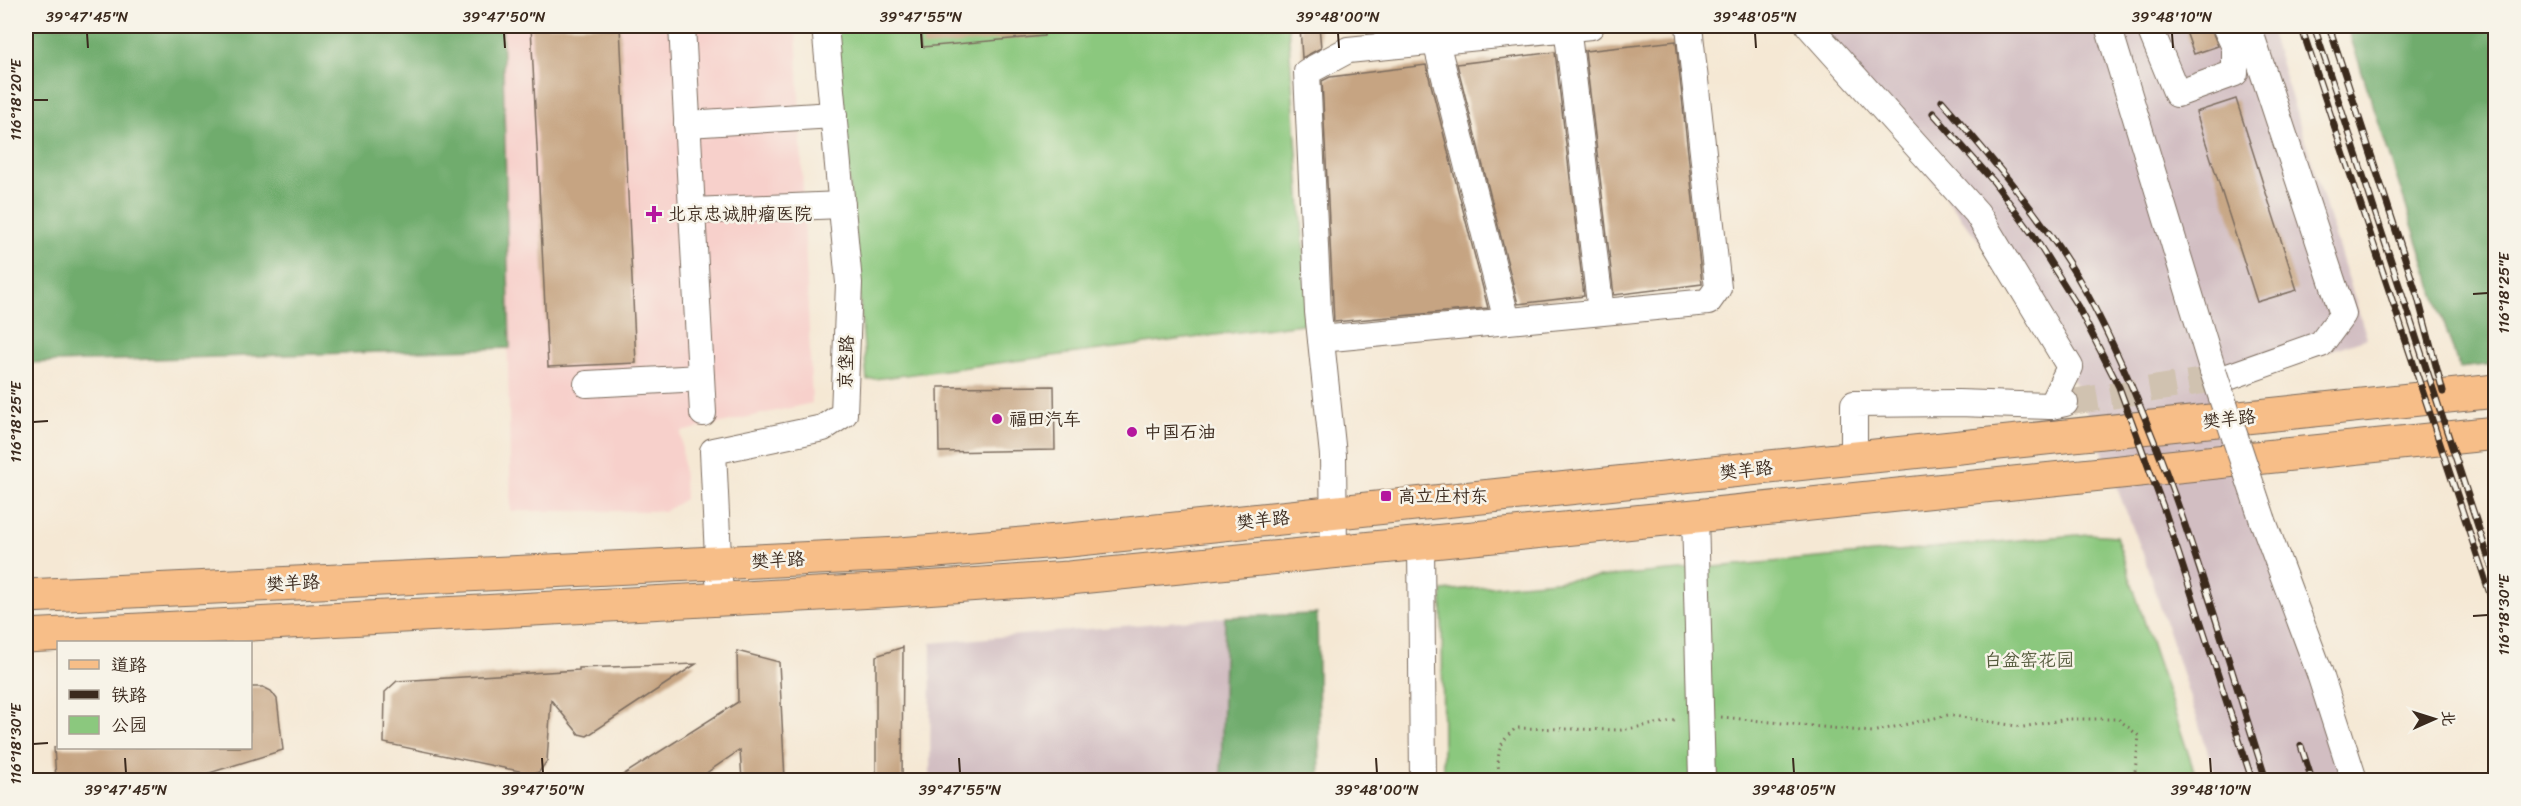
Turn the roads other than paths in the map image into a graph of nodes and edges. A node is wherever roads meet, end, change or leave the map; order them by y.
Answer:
1 (682, 26) edge
2 (825, 26) edge
3 (1575, 26) edge
4 (1689, 26) edge
5 (1809, 26) edge
6 (2108, 26) edge
7 (2149, 26) edge
8 (2225, 26) edge
9 (2248, 26) edge
10 (1434, 33) edge
11 (834, 115) junction
12 (687, 124) junction
13 (842, 205) junction
14 (692, 211) junction
15 (1601, 312) junction
16 (1507, 321) junction
17 (1321, 339) junction
18 (2220, 374) junction
19 (701, 378) junction
20 (587, 384) dead end
21 (2496, 391) edge
22 (703, 413) dead end
23 (2496, 433) edge
24 (1854, 459) junction
25 (1335, 513) junction
26 (1695, 516) junction
27 (1421, 543) junction
28 (1334, 552) junction
29 (718, 563) junction
30 (26, 596) edge
31 (720, 599) junction
32 (26, 636) edge
33 (1423, 780) edge
34 (1702, 780) edge
35 (2354, 780) edge

1 - 12 street
2 - 11 street, 京垡路
3 - 10 street
3 - 15 street
4 - 15 street
5 - 24 street
6 - 18 street
7 - 8 street
9 - 18 street
10 - 16 street
10 - 17 street
11 - 12 street
11 - 13 street, 京垡路
12 - 14 street
13 - 14 street
13 - 29 street, 京垡路
14 - 19 street
15 - 16 street
16 - 17 street
17 - 25 street
18 - 35 street, bridge
19 - 20 street
19 - 22 street
21 - 24 main road, 樊羊路
23 - 26 main road, 樊羊路
24 - 25 main road, 樊羊路
25 - 28 street
25 - 29 main road, 樊羊路
26 - 27 main road, 樊羊路
26 - 34 street
27 - 28 main road, 樊羊路
27 - 33 street
28 - 31 main road, 樊羊路
29 - 30 main road, 樊羊路
29 - 31 street, 京垡路
31 - 32 main road, 樊羊路

